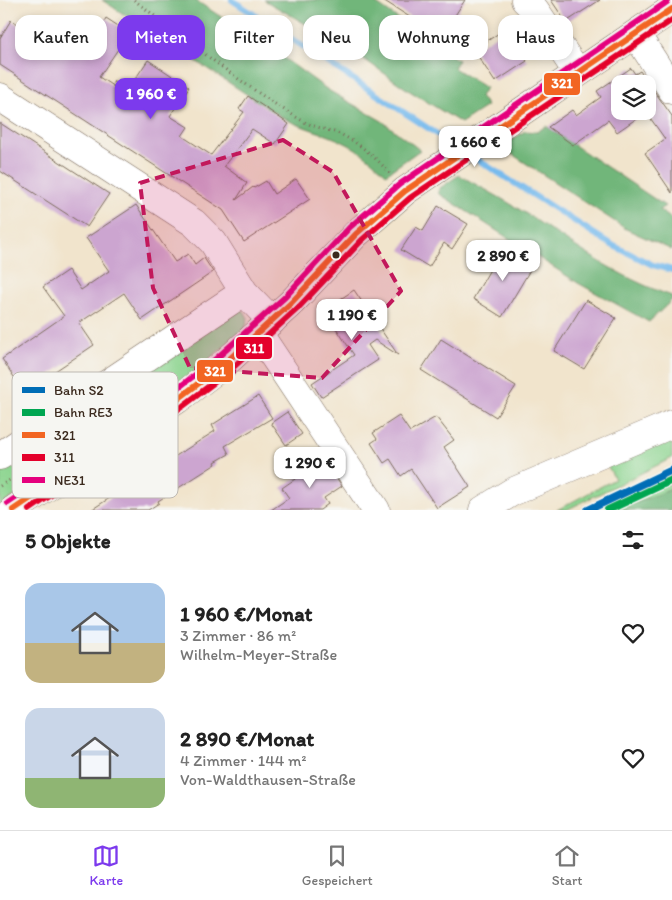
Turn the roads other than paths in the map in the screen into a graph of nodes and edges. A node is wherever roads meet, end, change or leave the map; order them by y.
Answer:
1 (526, 0) edge
2 (672, 9) edge
3 (636, 34) junction
4 (578, 73) junction
5 (672, 90) edge
6 (0, 97) edge
7 (244, 292) junction
8 (265, 328) junction
9 (125, 372) edge
10 (178, 399) edge
11 (672, 424) edge
12 (12, 448) edge
13 (0, 456) edge
14 (31, 498) edge
15 (369, 507) edge
16 (13, 510) edge
17 (483, 510) edge

1 - 4 street
2 - 3 street
3 - 4 street
3 - 5 street
4 - 8 street
6 - 7 street
7 - 8 street
7 - 9 street
8 - 10 street
8 - 15 street
11 - 17 street
12 - 13 street
14 - 16 street

